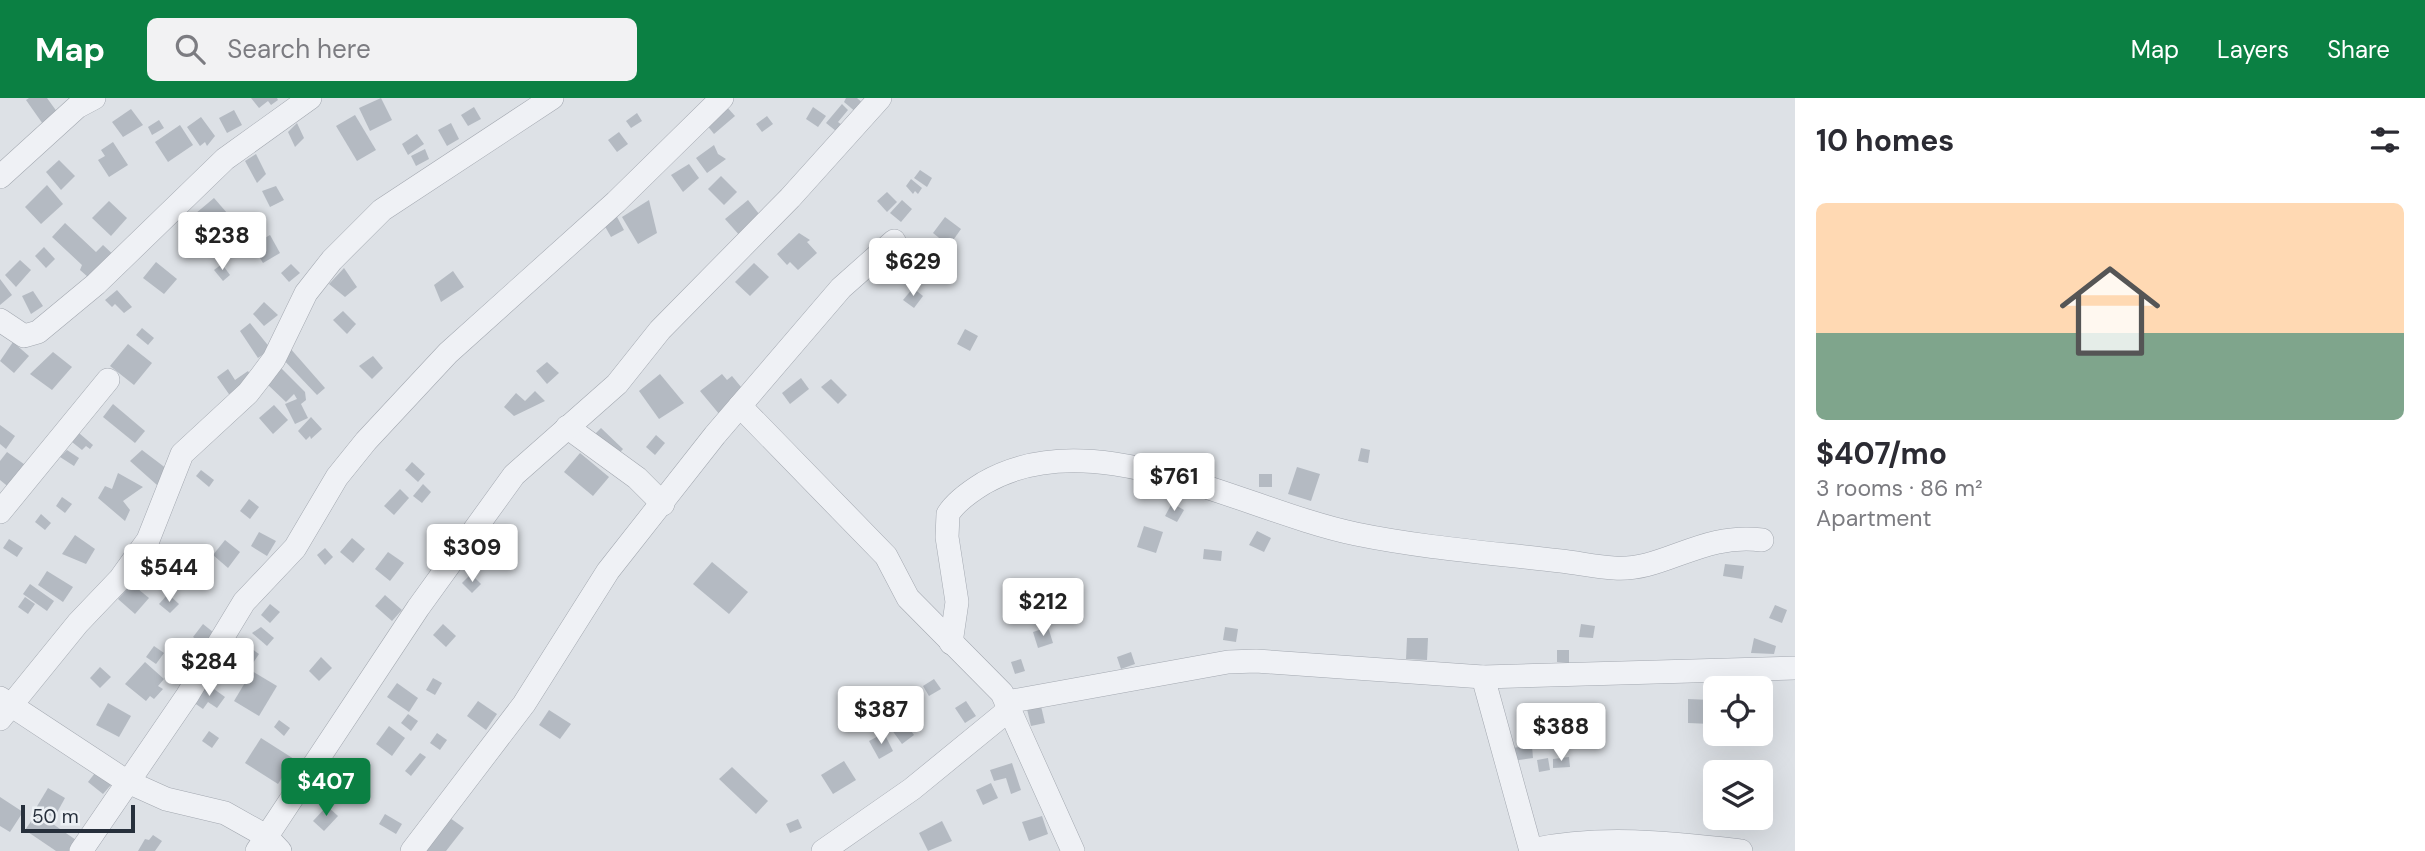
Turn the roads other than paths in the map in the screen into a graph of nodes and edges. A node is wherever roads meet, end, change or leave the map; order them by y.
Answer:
1 (94, 98) edge
2 (310, 98) edge
3 (552, 98) edge
4 (722, 98) edge
5 (880, 98) edge
6 (0, 177) edge
7 (894, 241) dead end
8 (0, 320) edge
9 (108, 380) dead end
10 (740, 407) junction
11 (567, 427) junction
12 (663, 505) junction
13 (0, 512) edge
14 (1762, 540) dead end
15 (951, 643) junction
16 (1795, 668) edge
17 (1483, 677) junction
18 (1007, 702) junction
19 (4, 707) edge
20 (126, 781) junction
21 (268, 846) edge
22 (1531, 850) edge
23 (81, 851) edge
24 (412, 851) edge
25 (823, 851) edge
26 (1073, 851) edge
27 (1741, 851) edge

1 - 6 street
2 - 8 street
3 - 19 street
4 - 20 street
5 - 11 street
7 - 10 street
9 - 13 street
10 - 12 street
10 - 15 street
11 - 12 street
11 - 21 street
12 - 24 street
14 - 15 street
15 - 18 street
16 - 17 street
17 - 18 street
17 - 22 street
18 - 25 street
18 - 26 street
19 - 20 street
20 - 21 street
20 - 23 street
22 - 27 street

